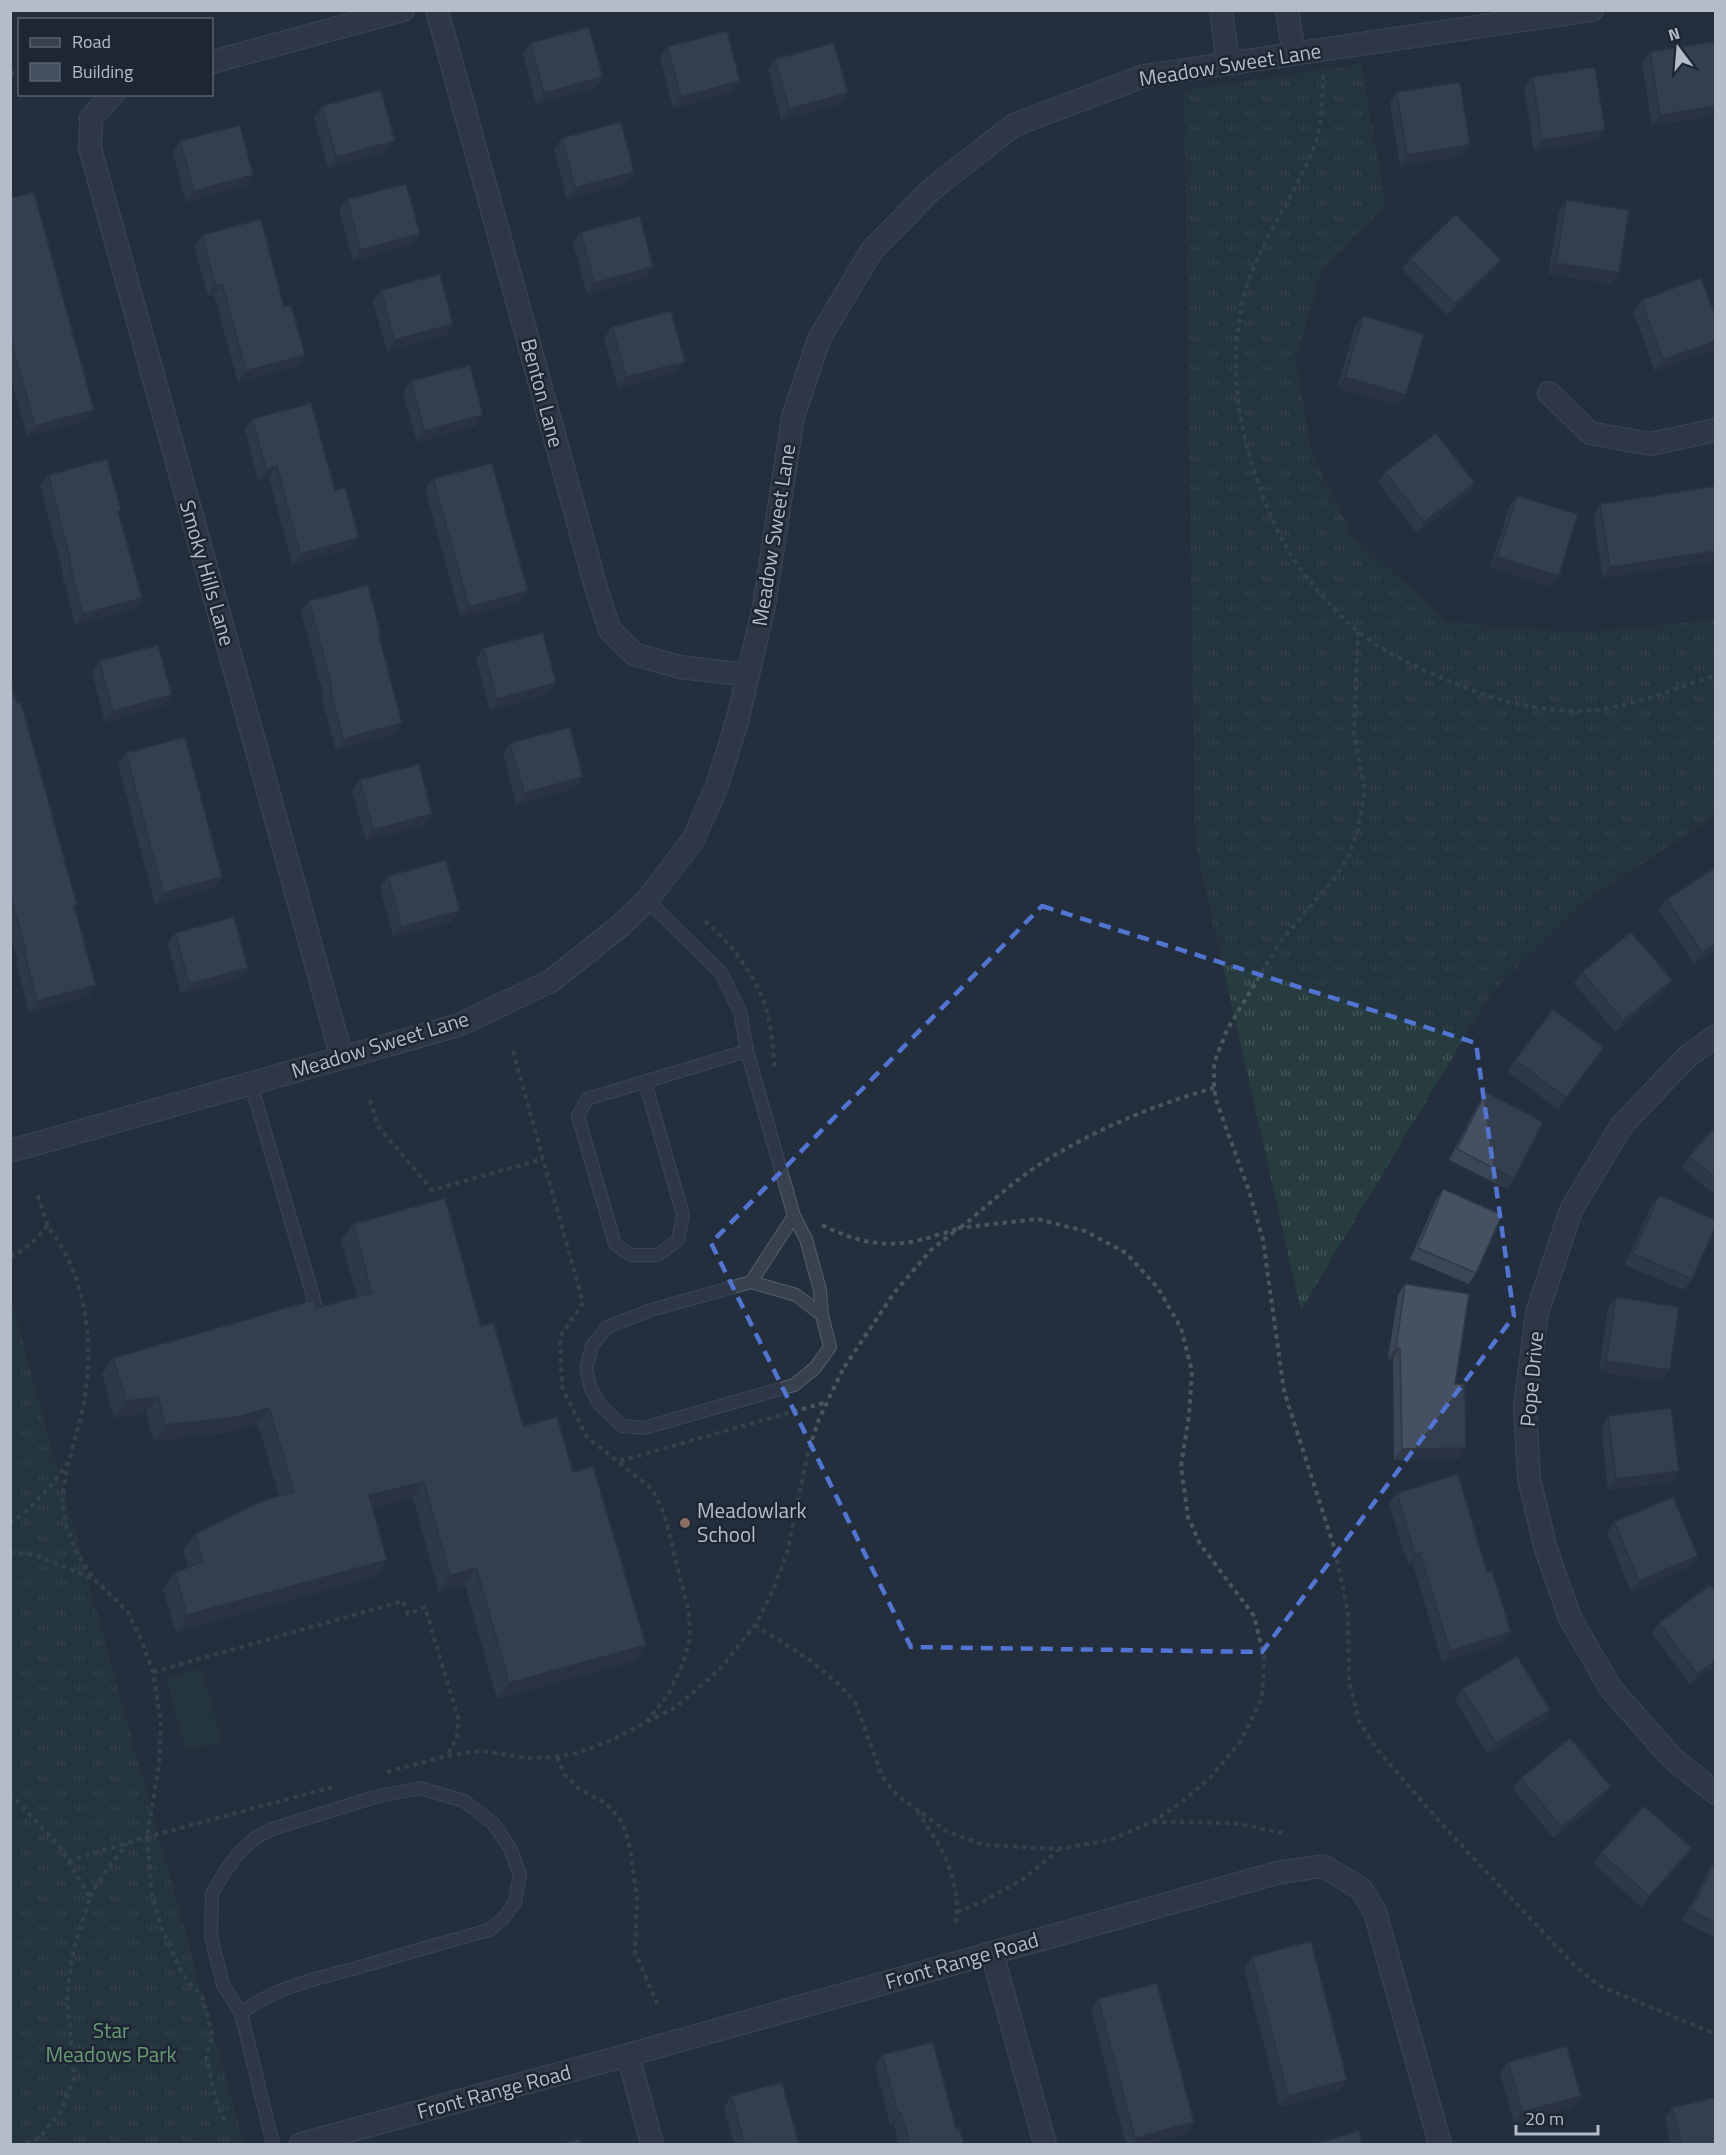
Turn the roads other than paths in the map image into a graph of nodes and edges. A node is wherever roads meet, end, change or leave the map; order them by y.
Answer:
1 (403, 10) edge
2 (437, 10) edge
3 (1221, 10) edge
4 (1287, 10) edge
5 (1592, 10) edge
6 (1559, 13) edge
7 (1294, 54) junction
8 (213, 62) edge
9 (1228, 63) junction
10 (111, 96) edge
11 (1549, 393) dead end
12 (1716, 430) edge
13 (748, 675) junction
14 (646, 900) junction
15 (1716, 1036) edge
16 (747, 1051) junction
17 (342, 1058) junction
18 (645, 1082) junction
19 (251, 1084) junction
20 (10, 1151) edge
21 (794, 1216) junction
22 (751, 1282) junction
23 (317, 1310) edge
24 (822, 1315) junction
25 (1716, 1793) edge
26 (992, 1953) junction
27 (241, 2013) junction
28 (628, 2055) junction
29 (273, 2145) edge
30 (301, 2145) edge
31 (652, 2145) edge
32 (1045, 2145) edge
33 (1440, 2145) edge

1 - 8 street
2 - 13 street, Benton Lane
3 - 9 street
4 - 7 street
5 - 6 street, Meadow Sweet Lane
6 - 7 street, Meadow Sweet Lane
7 - 9 street, Meadow Sweet Lane
9 - 13 street, Meadow Sweet Lane
10 - 17 street, Smoky Hills Lane
11 - 12 street
13 - 14 street, Meadow Sweet Lane
14 - 16 lane
14 - 17 street, Meadow Sweet Lane
15 - 25 street, Pope Drive
16 - 18 lane
16 - 21 lane
17 - 19 street, Meadow Sweet Lane
18 - 18 lane
19 - 20 street, Meadow Sweet Lane
19 - 23 lane
21 - 22 lane
21 - 24 lane
22 - 24 lane
22 - 24 lane
26 - 28 street, Front Range Road
26 - 32 street
26 - 33 street, Front Range Road
27 - 27 lane
27 - 29 lane
28 - 30 street, Front Range Road
28 - 31 street

